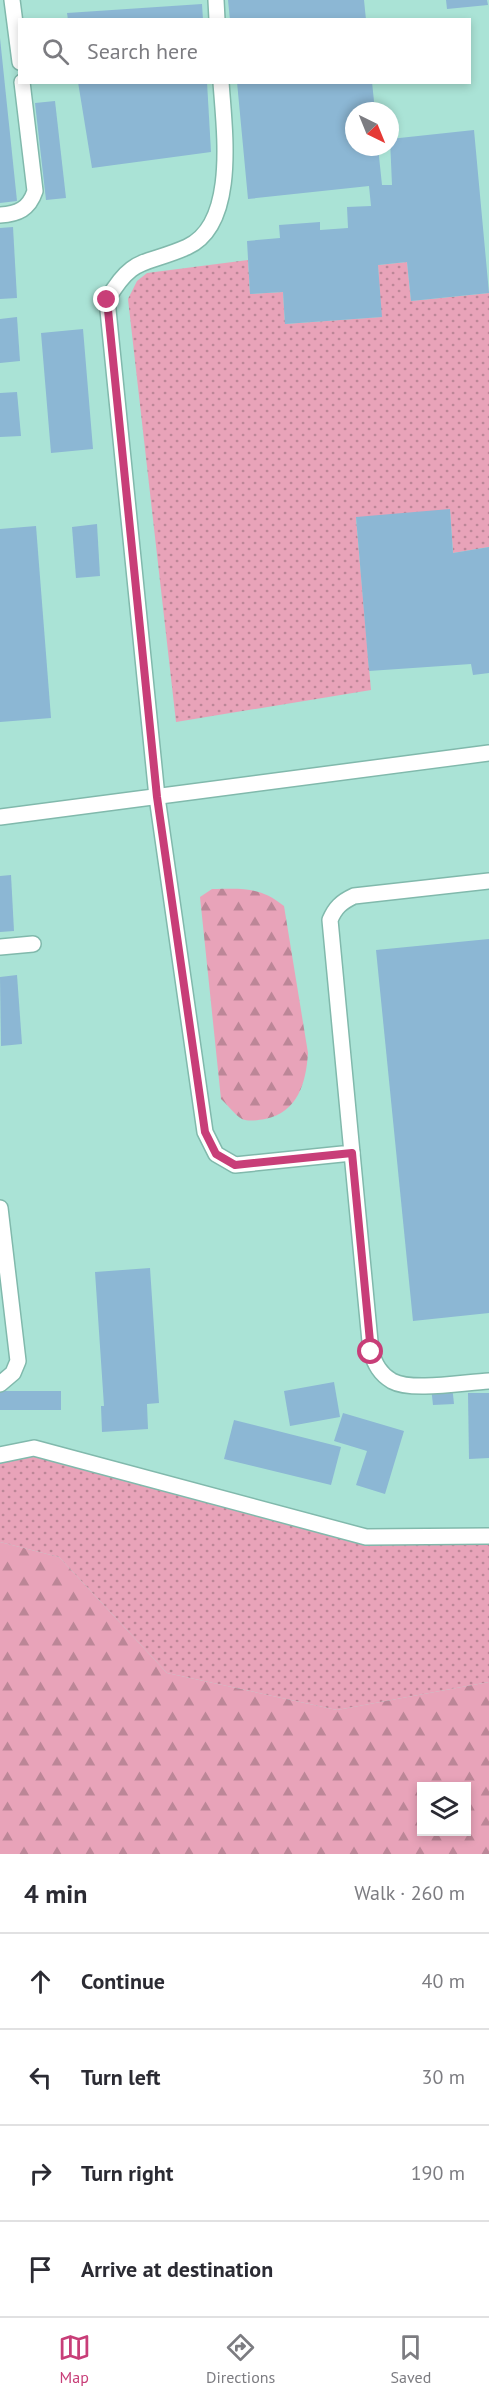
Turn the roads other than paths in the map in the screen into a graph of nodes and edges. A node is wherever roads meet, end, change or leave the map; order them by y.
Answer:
1 (12, 0) edge
2 (216, 0) edge
3 (217, 18) edge
4 (18, 46) edge
5 (22, 84) edge
6 (221, 84) edge
7 (0, 215) edge
8 (489, 753) edge
9 (157, 797) junction
10 (0, 817) edge
11 (489, 881) edge
12 (33, 944) dead end
13 (0, 947) edge
14 (352, 1153) junction
15 (0, 1208) edge
16 (489, 1381) edge
17 (0, 1384) edge
18 (0, 1455) edge
19 (489, 1536) edge

1 - 4 lane
2 - 3 lane
5 - 7 lane
6 - 9 lane
8 - 9 lane
9 - 10 lane
9 - 14 lane
11 - 14 lane
12 - 13 lane
14 - 16 lane
15 - 17 lane
18 - 19 lane

